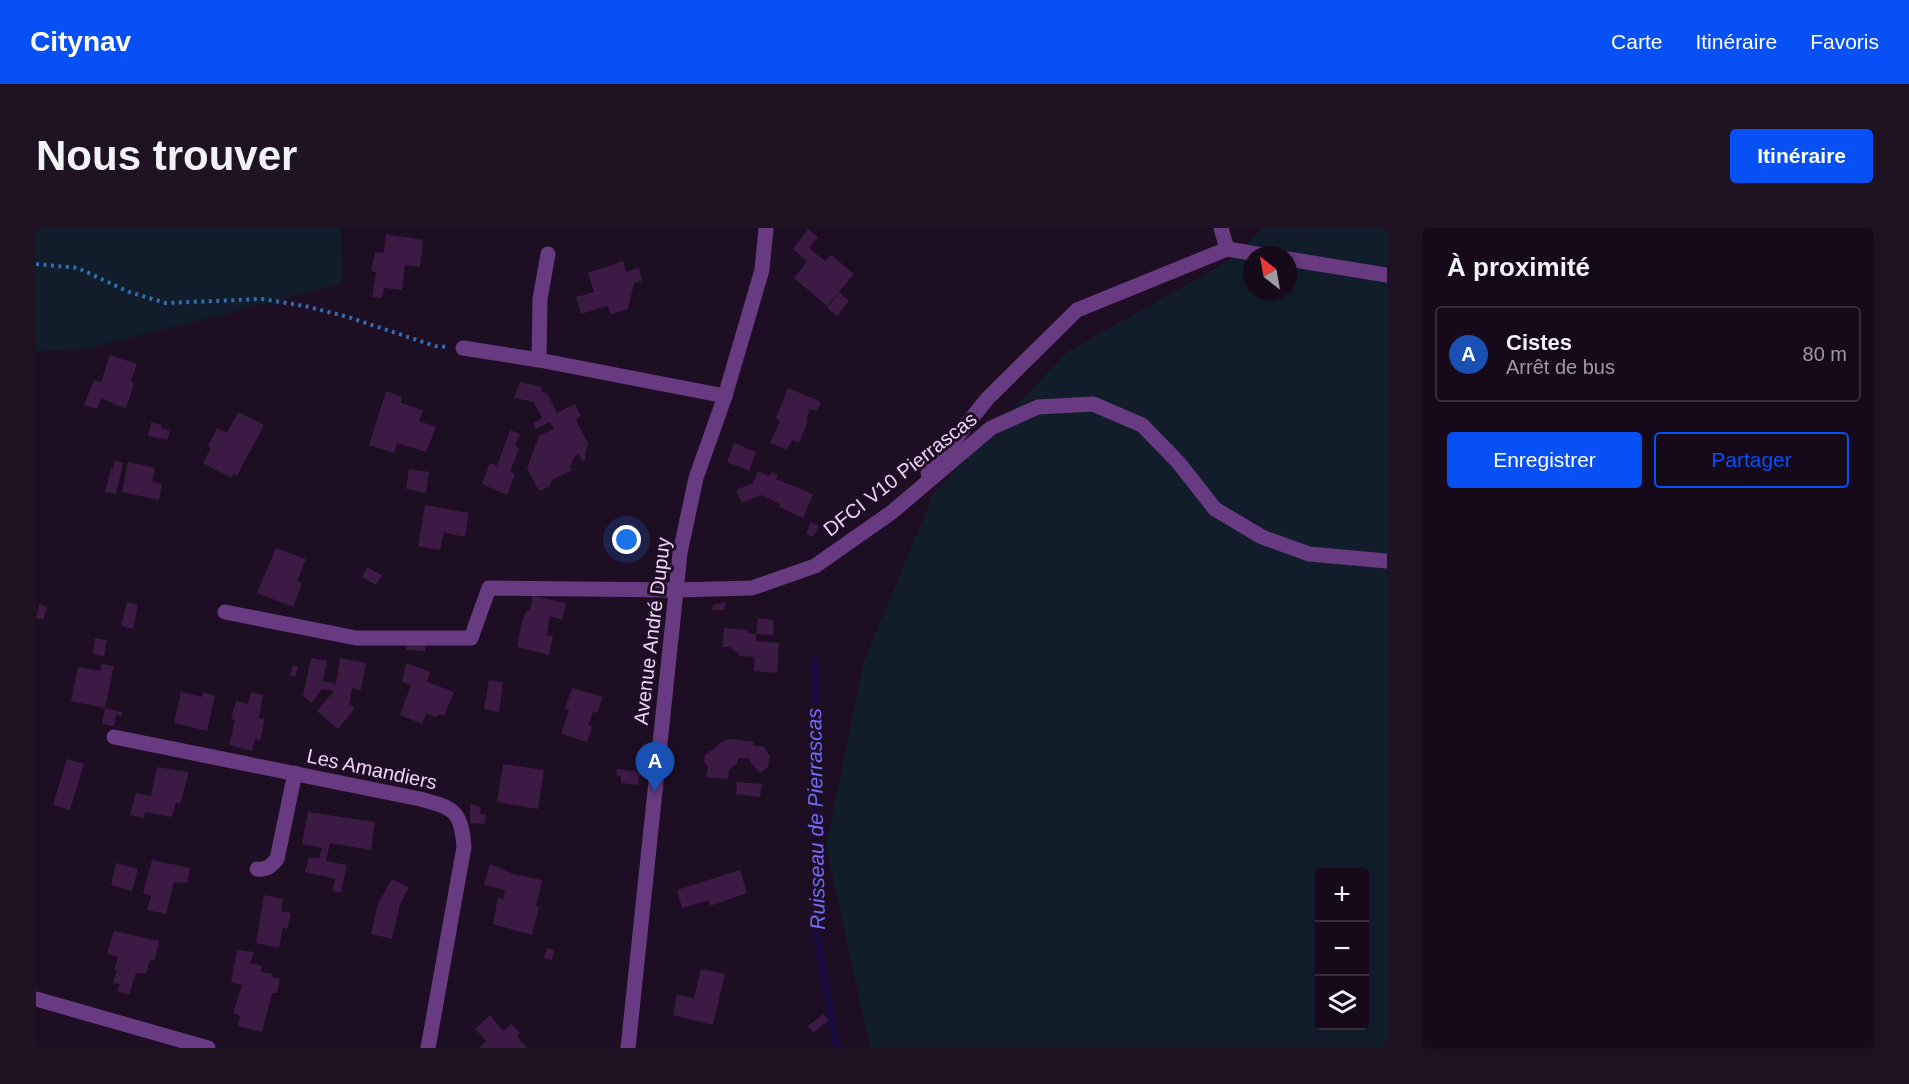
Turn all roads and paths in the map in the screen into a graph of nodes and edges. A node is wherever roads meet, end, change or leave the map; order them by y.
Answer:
1 (766, 228) edge
2 (1221, 228) edge
3 (1227, 249) junction
4 (1243, 252) edge
5 (548, 254) dead end
6 (1297, 260) edge
7 (36, 264) edge
8 (1387, 275) edge
9 (463, 348) joint
10 (539, 360) junction
11 (725, 396) junction
12 (905, 500) junction
13 (1387, 561) edge
14 (676, 590) junction
15 (225, 612) dead end
16 (114, 737) dead end
17 (295, 773) junction
18 (257, 869) dead end
19 (36, 999) edge
20 (208, 1048) edge
21 (428, 1048) edge
22 (628, 1048) edge

1 - 11 street, Avenue André Dupuy
2 - 3 street
3 - 4 street
3 - 12 street
5 - 10 street
6 - 8 street
7 - 9 path
9 - 10 street
10 - 11 street
11 - 14 street, Avenue André Dupuy
12 - 13 street, DFCI V10 Pierrascas
12 - 14 street, DFCI V10 Pierrascas
14 - 15 street, DFCI V10 Pierrascas
14 - 22 street, Avenue André Dupuy
16 - 17 street, Les Amandiers
17 - 18 street
17 - 21 street, Les Amandiers
19 - 20 street

